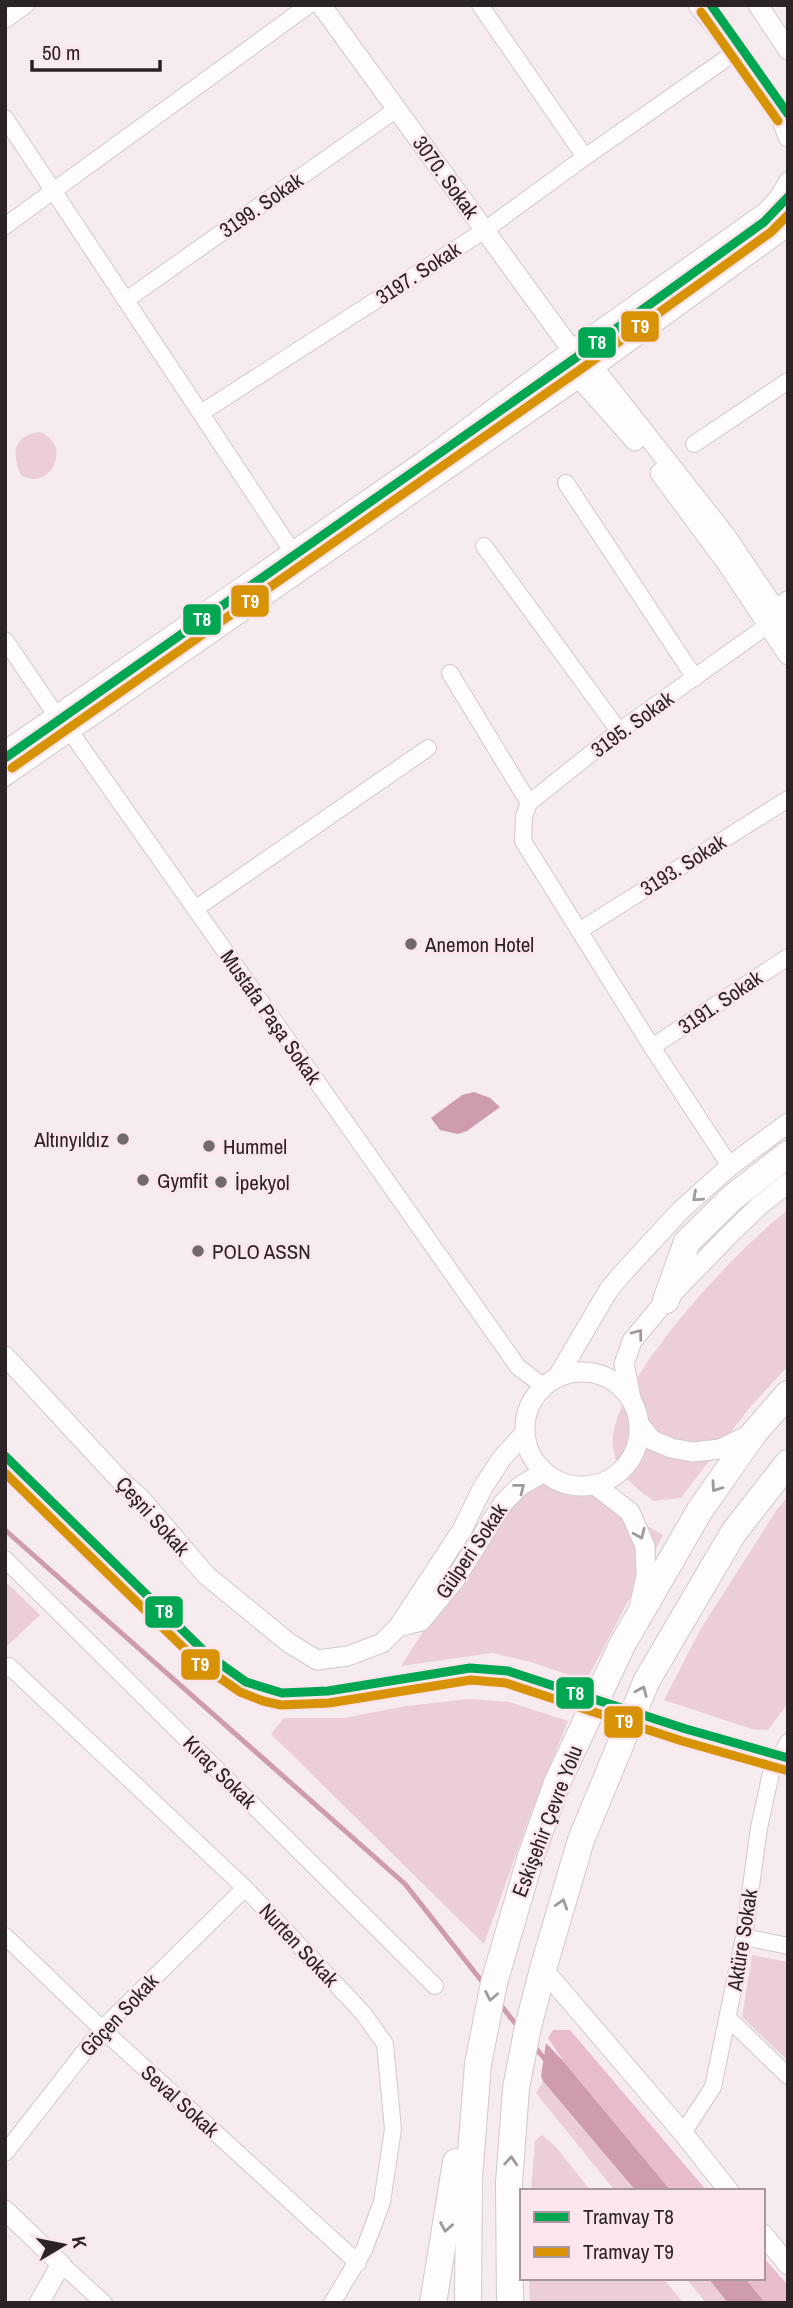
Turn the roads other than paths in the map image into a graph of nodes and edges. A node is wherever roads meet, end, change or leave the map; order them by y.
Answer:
1 (26, 5) edge
2 (309, 5) edge
3 (321, 5) edge
4 (480, 5) edge
5 (698, 5) edge
6 (758, 5) edge
7 (5, 20) edge
8 (788, 50) edge
9 (734, 53) junction
10 (397, 109) junction
11 (5, 118) edge
12 (788, 138) edge
13 (585, 157) junction
14 (788, 180) edge
15 (54, 191) junction
16 (5, 226) edge
17 (788, 228) edge
18 (485, 230) junction
19 (126, 300) junction
20 (571, 349) junction
21 (587, 373) junction
22 (788, 381) edge
23 (201, 413) junction
24 (694, 444) dead end
25 (566, 483) dead end
26 (484, 546) dead end
27 (292, 551) junction
28 (780, 615) edge
29 (5, 640) edge
30 (788, 654) edge
31 (450, 673) dead end
32 (695, 678) junction
33 (55, 715) junction
34 (619, 731) junction
35 (72, 734) junction
36 (428, 748) dead end
37 (5, 749) edge
38 (5, 778) edge
39 (788, 799) edge
40 (529, 803) junction
41 (195, 909) junction
42 (579, 931) junction
43 (788, 957) edge
44 (652, 1047) junction
45 (788, 1123) edge
46 (788, 1154) edge
47 (730, 1166) junction
48 (788, 1183) edge
49 (666, 1300) junction
50 (5, 1356) edge
51 (551, 1381) junction
52 (788, 1394) edge
53 (631, 1398) junction
54 (639, 1424) junction
55 (754, 1433) junction
56 (524, 1434) junction
57 (788, 1463) edge
58 (544, 1472) junction
59 (595, 1485) junction
60 (8, 1568) edge
61 (637, 1618) junction
62 (398, 1627) junction
63 (317, 1660) joint
64 (7, 1667) edge
65 (786, 1749) edge
66 (245, 1888) junction
67 (5, 1936) edge
68 (744, 1937) junction
69 (788, 1946) edge
70 (542, 1969) junction
71 (435, 1986) dead end
72 (728, 2018) junction
73 (102, 2029) junction
74 (478, 2064) junction
75 (788, 2076) edge
76 (683, 2133) junction
77 (5, 2153) edge
78 (727, 2189) edge
79 (5, 2210) edge
80 (765, 2236) edge
81 (358, 2263) junction
82 (61, 2264) junction
83 (788, 2265) edge
84 (39, 2303) edge
85 (104, 2303) edge
86 (332, 2303) edge
87 (433, 2303) edge
88 (468, 2303) edge
89 (510, 2303) edge

1 - 7 street
2 - 15 street
3 - 10 street, 3070. Sokak
4 - 13 street
5 - 9 street
6 - 8 street
9 - 12 street
9 - 13 street, 3197. Sokak
10 - 18 street, 3070. Sokak
10 - 19 street, 3199. Sokak
11 - 15 street
13 - 18 street, 3197. Sokak
14 - 20 street
15 - 16 street
15 - 19 street
17 - 21 street
18 - 20 street, 3070. Sokak
18 - 23 street, 3197. Sokak
19 - 23 street
20 - 21 street, 3070. Sokak
20 - 27 street
21 - 28 street, 3070. Sokak
21 - 35 street
22 - 24 street
23 - 27 street
25 - 32 street
26 - 34 street
27 - 33 street
28 - 30 street, 3070. Sokak
28 - 32 street, 3195. Sokak
29 - 33 street, Mustafa Paşa Sokak
31 - 40 street
32 - 34 street, 3195. Sokak
33 - 35 street, Mustafa Paşa Sokak
33 - 37 street
34 - 40 street, 3195. Sokak
35 - 38 street
35 - 41 street, Mustafa Paşa Sokak
36 - 41 street
39 - 42 street, 3193. Sokak
40 - 42 street
41 - 51 street, Mustafa Paşa Sokak
42 - 44 street
43 - 44 street, 3191. Sokak
44 - 47 street
45 - 47 street
46 - 49 highway
47 -> 51 street
48 - 49 street
53 -> 49 street
50 - 63 street, Çeşni Sokak
51 - 53 street
51 - 56 street
52 - 55 highway, Eskişehir Çevre Yolu
53 - 54 street
54 - 55 street
54 - 59 street
55 -> 61 highway, Eskişehir Çevre Yolu
56 - 58 street
56 - 62 street, Gülperi Sokak
70 -> 57 highway, Eskişehir Çevre Yolu
58 - 59 street
62 -> 58 street, Gülperi Sokak
59 -> 61 street
60 - 71 street, Kıraç Sokak
61 -> 74 highway, Eskişehir Çevre Yolu
62 - 63 street, Gülperi Sokak
64 - 66 street, Nurten Sokak
65 - 68 street, Aktüre Sokak
66 - 73 street, Göçen Sokak
66 - 81 street, Nurten Sokak
67 - 73 street, Seval Sokak
68 - 69 street
68 - 72 street, Aktüre Sokak
70 - 76 street
89 -> 70 highway, Eskişehir Çevre Yolu
72 - 75 street
72 - 76 street, Aktüre Sokak
73 - 77 street, Göçen Sokak
73 - 81 street, Seval Sokak
74 -> 87 highway
74 - 88 highway, Eskişehir Çevre Yolu
76 - 78 street
79 - 82 street
80 - 83 street
81 - 86 street, Nurten Sokak
82 - 84 street
82 - 85 street

